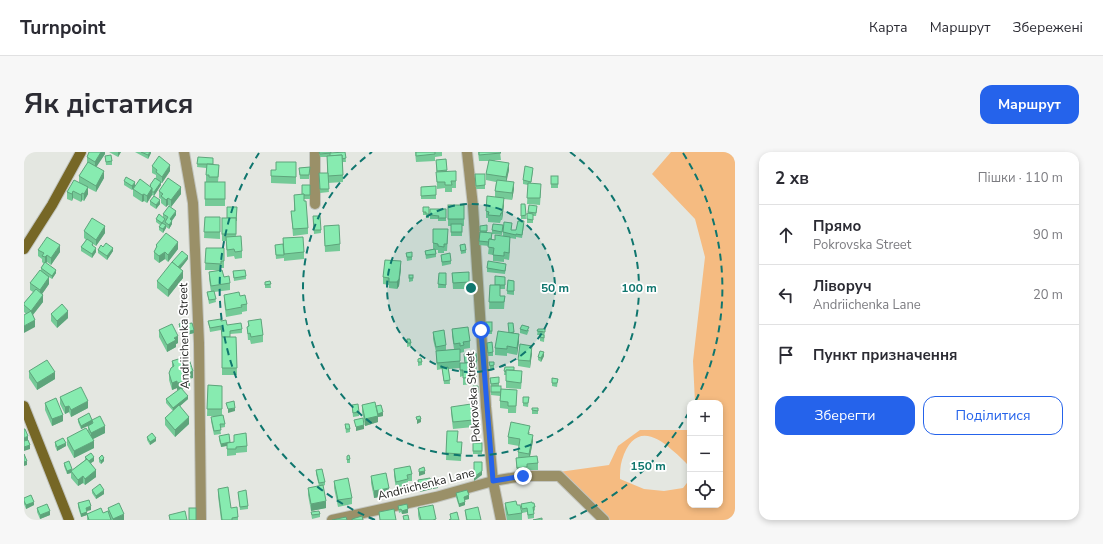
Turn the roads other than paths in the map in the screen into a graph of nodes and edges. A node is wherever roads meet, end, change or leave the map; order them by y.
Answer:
1 (82, 152) edge
2 (184, 152) edge
3 (315, 152) edge
4 (467, 152) edge
5 (315, 204) dead end
6 (24, 249) edge
7 (24, 406) edge
8 (493, 481) junction
9 (70, 520) edge
10 (201, 520) edge
11 (332, 520) edge
12 (501, 520) edge
13 (604, 520) edge

1 - 6 street
2 - 10 street, Andriichenka Street
3 - 5 street
4 - 8 street, Pokrovska Street
7 - 9 street
8 - 11 street, Andriichenka Lane
8 - 12 street, Pokrovska Street
8 - 13 street, Andriichenka Lane

